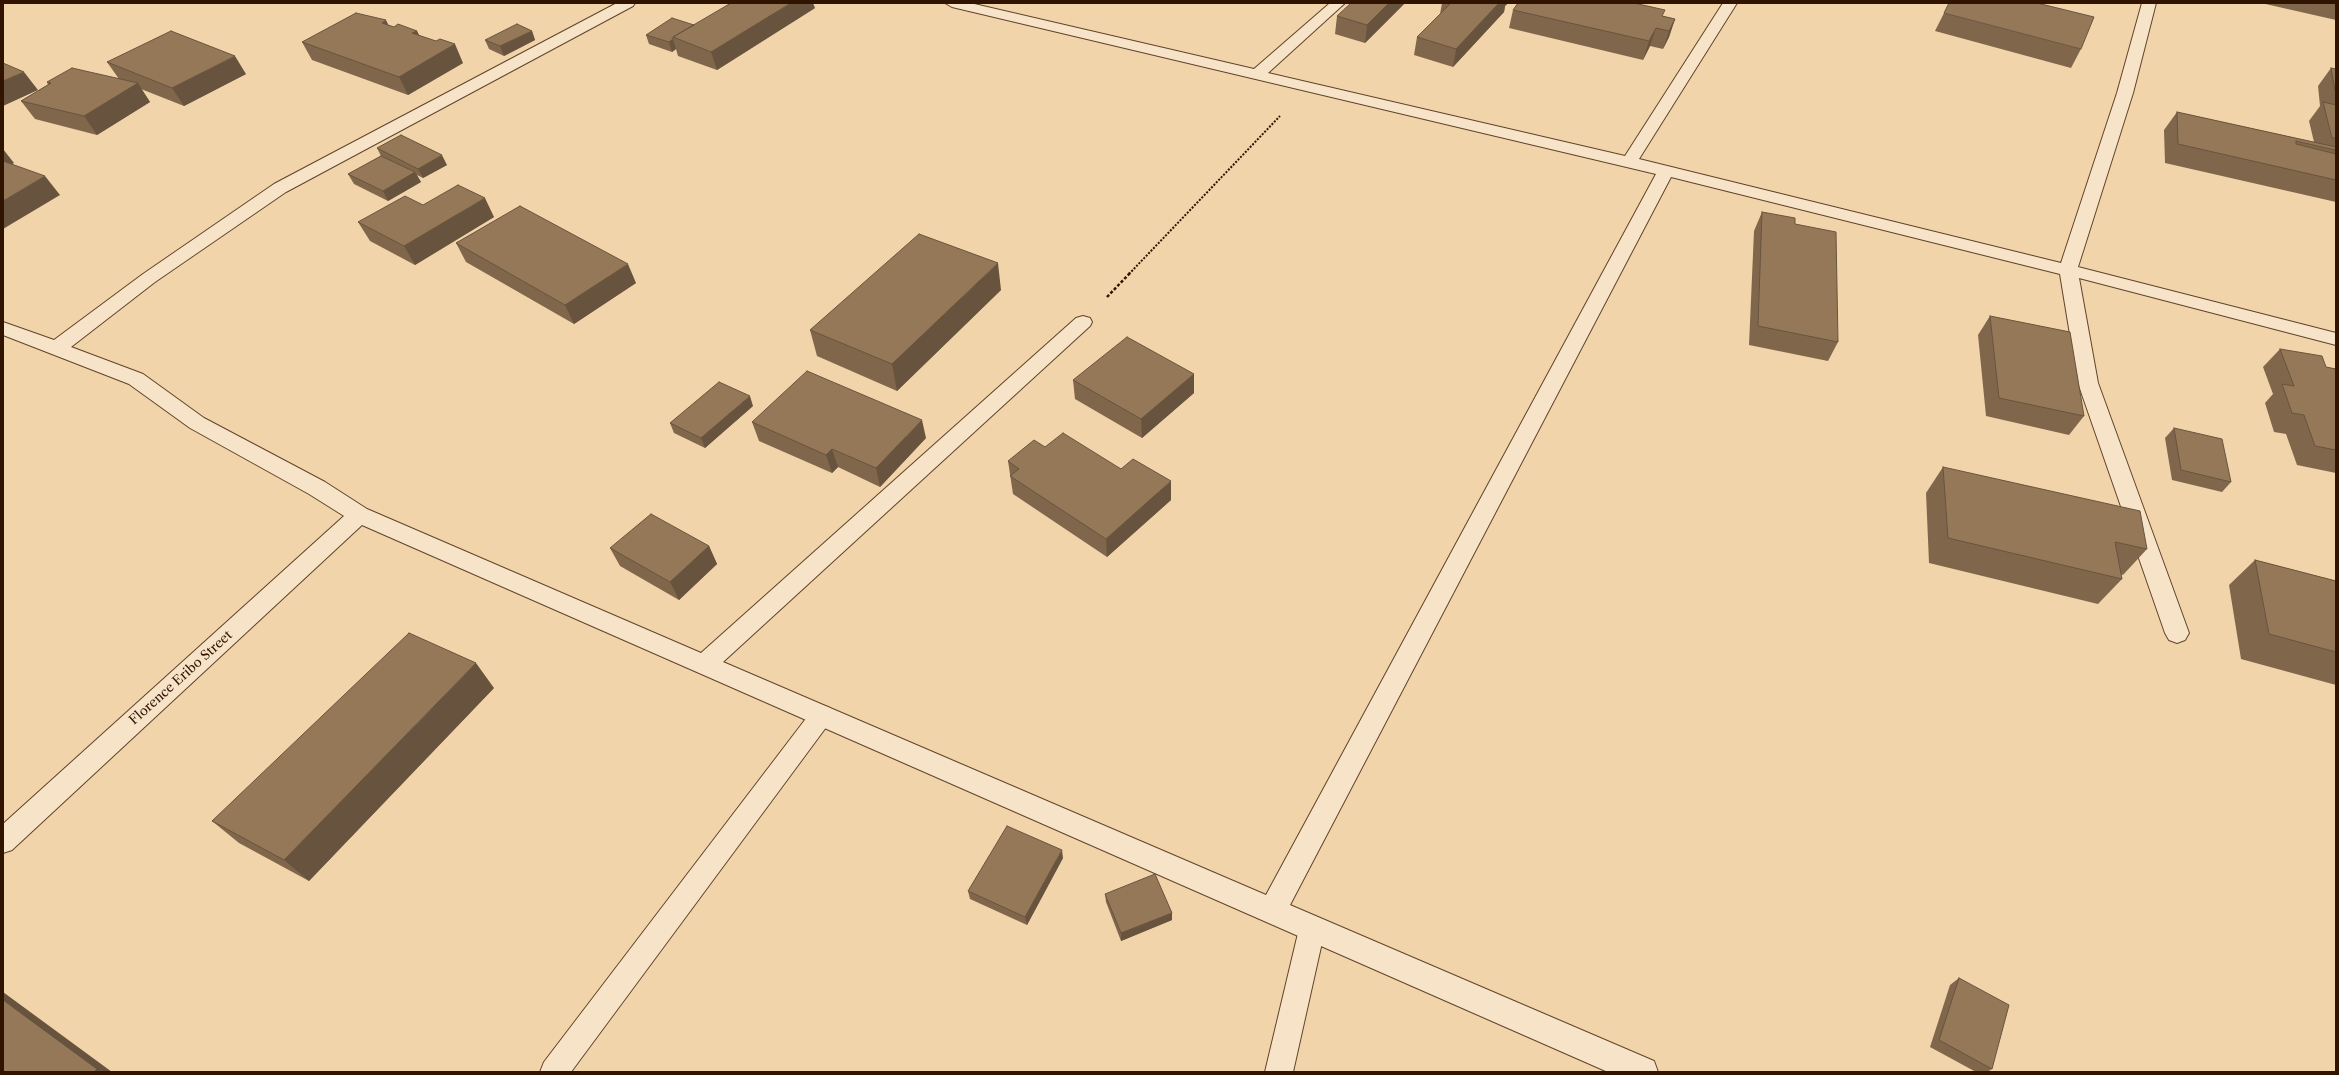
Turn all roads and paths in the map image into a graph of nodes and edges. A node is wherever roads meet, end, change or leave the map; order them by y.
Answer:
1 (628, 3) edge
2 (952, 3) edge
3 (1338, 3) edge
4 (1730, 3) edge
5 (2149, 3) edge
6 (1256, 75) junction
7 (1308, 87) junction
8 (1629, 162) junction
9 (1666, 171) junction
10 (2068, 270) junction
11 (1083, 322) joint
12 (3, 328) edge
13 (2336, 339) edge
14 (56, 348) junction
15 (359, 515) junction
16 (2177, 633) dead end
17 (704, 665) junction
18 (822, 715) junction
19 (3, 841) edge
20 (1272, 911) junction
21 (1312, 928) junction
22 (554, 1072) edge
23 (1279, 1072) edge
24 (1643, 1072) edge

1 - 14 street
2 - 6 street
3 - 6 street
4 - 8 street
5 - 10 street
6 - 7 street
7 - 8 street
7 - 11 path
8 - 9 street
9 - 10 street
9 - 20 street
10 - 13 street
10 - 16 street
11 - 17 street
12 - 14 street
14 - 15 street
15 - 17 street
15 - 19 street, Florence Eribo Street
17 - 18 street
18 - 20 street
18 - 22 lane
20 - 21 street
21 - 23 lane
21 - 24 street

